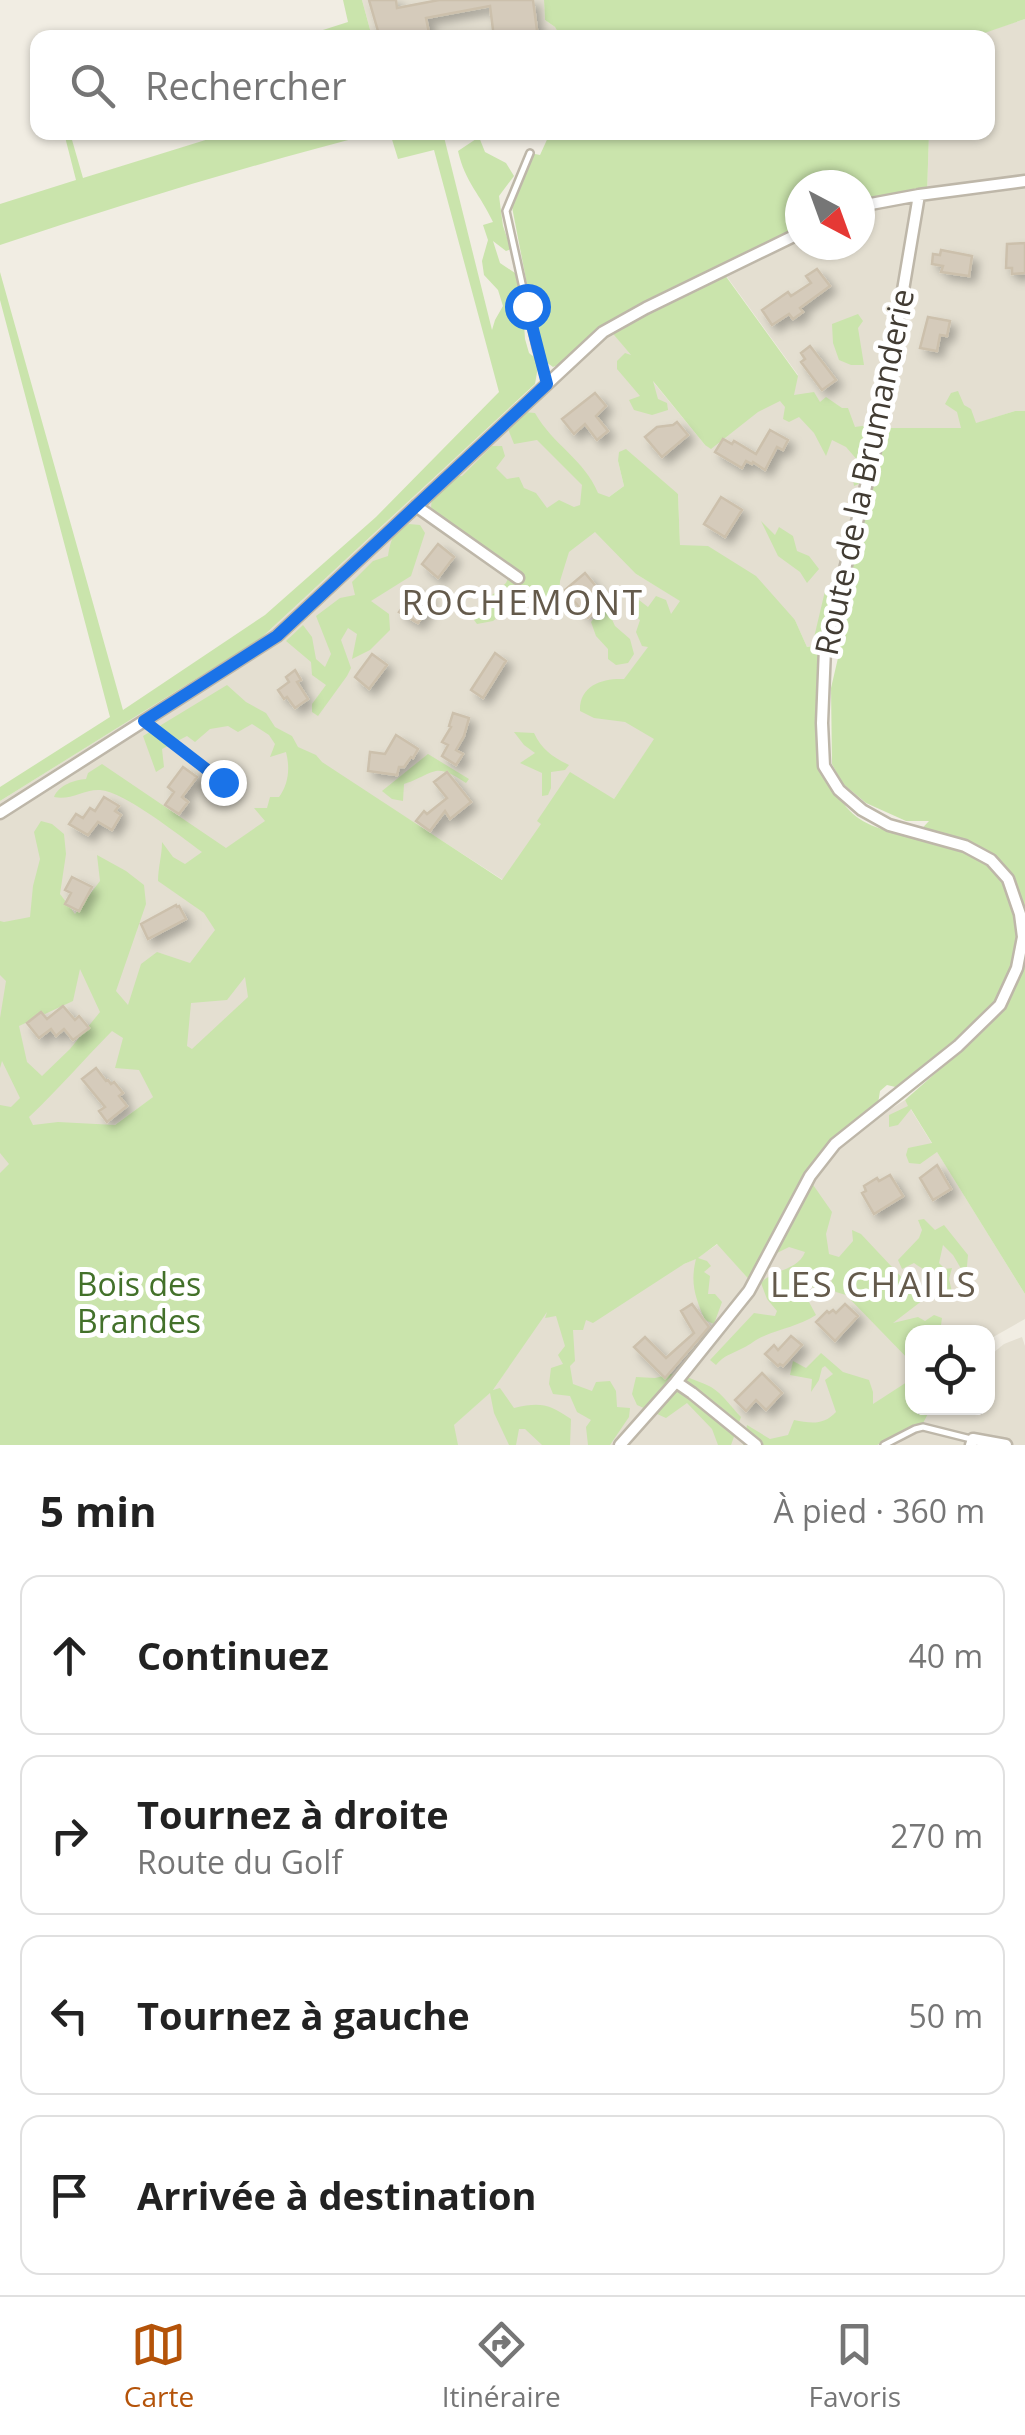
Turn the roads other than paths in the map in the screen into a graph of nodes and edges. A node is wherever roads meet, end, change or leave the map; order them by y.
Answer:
1 (530, 154) dead end
2 (1025, 181) edge
3 (919, 194) junction
4 (875, 203) edge
5 (785, 240) edge
6 (547, 384) junction
7 (416, 506) junction
8 (518, 578) dead end
9 (144, 721) junction
10 (223, 782) dead end
11 (0, 812) edge
12 (676, 1382) junction
13 (972, 1442) edge
14 (620, 1445) edge
15 (756, 1445) edge
16 (884, 1445) edge
17 (1006, 1445) edge

1 - 6 lane
2 - 3 street
3 - 4 street
3 - 12 street, Route de la Brumanderie
5 - 6 street
6 - 7 street
7 - 8 street
7 - 9 street
9 - 10 lane
9 - 11 street
12 - 14 street, Route de la Brumanderie
12 - 15 street
13 - 16 lane
13 - 17 street

